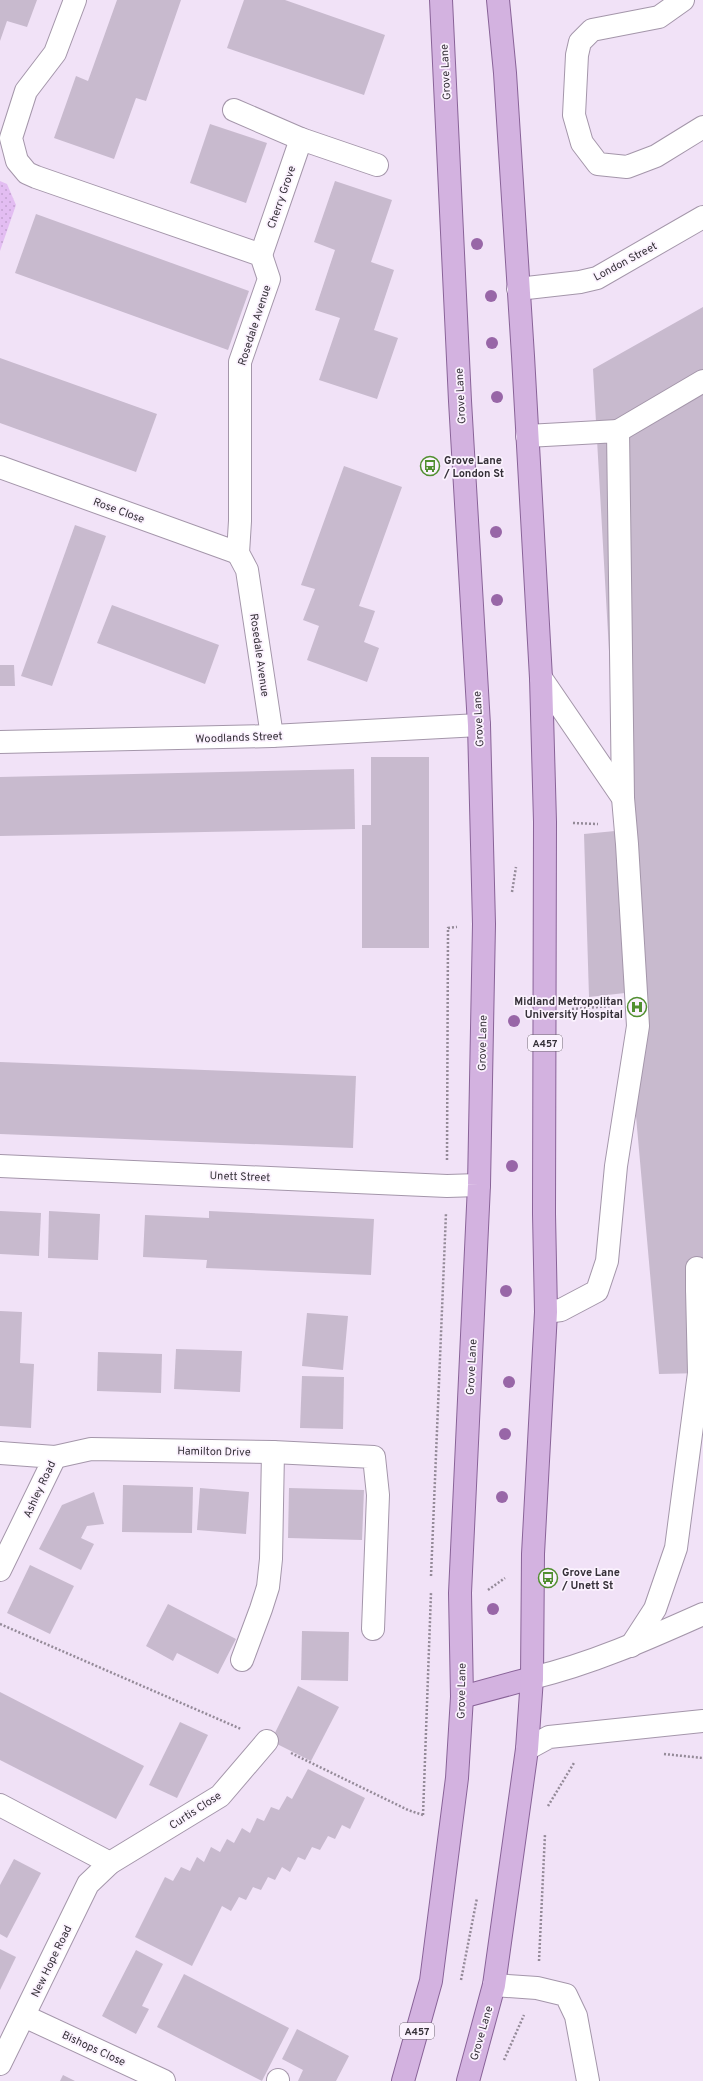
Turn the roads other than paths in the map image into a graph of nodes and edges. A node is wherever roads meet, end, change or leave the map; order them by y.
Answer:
1 (75, 0) edge
2 (441, 0) edge
3 (498, 0) edge
4 (683, 0) edge
5 (234, 110) dead end
6 (703, 127) edge
7 (301, 139) junction
8 (377, 165) dead end
9 (703, 217) edge
10 (261, 255) junction
11 (518, 289) junction
12 (703, 381) edge
13 (618, 432) junction
14 (527, 436) junction
15 (0, 467) edge
16 (238, 553) junction
17 (541, 678) junction
18 (479, 725) junction
19 (272, 736) junction
20 (0, 742) edge
21 (623, 798) junction
22 (0, 1166) edge
23 (479, 1185) junction
24 (697, 1268) dead end
25 (700, 1289) edge
26 (546, 1312) junction
27 (273, 1452) junction
28 (0, 1453) edge
29 (55, 1457) junction
30 (0, 1570) edge
31 (703, 1614) edge
32 (373, 1629) dead end
33 (631, 1646) junction
34 (242, 1660) dead end
35 (532, 1678) junction
36 (462, 1697) junction
37 (703, 1721) edge
38 (267, 1741) road end
39 (526, 1749) junction
40 (0, 1805) edge
41 (110, 1863) junction
42 (494, 1985) junction
43 (24, 2016) junction
44 (0, 2064) edge
45 (164, 2081) edge
46 (403, 2081) edge
47 (468, 2081) edge
48 (588, 2081) edge

1 - 10 street
2 - 18 main road, Grove Lane / A457
3 - 11 main road, Grove Lane / A457
4 - 6 street
5 - 7 street
7 - 8 street
7 - 10 street, Cherry Grove
9 - 11 street, London Street
10 - 16 street, Rosedale Avenue
11 - 14 main road, Grove Lane / A457
12 - 13 street
13 - 14 street
13 - 21 street
14 - 17 main road, Grove Lane / A457
15 - 16 street, Rose Close
16 - 19 street, Rosedale Avenue
17 - 21 street
17 - 26 main road, Grove Lane / A457
18 - 19 street, Woodlands Street
18 - 23 main road, Grove Lane / A457
19 - 20 street, Woodlands Street
21 - 26 street
22 - 23 street, Unett Street
23 - 36 main road, Grove Lane / A457
24 - 25 street
25 - 33 street
26 - 35 main road, Grove Lane / A457
27 - 29 street, Hamilton Drive
27 - 32 street, Hamilton Drive
27 - 34 street
28 - 29 street, Ashley Road
29 - 30 street, Ashley Road
31 - 33 street
33 - 35 street
35 - 36 main road
35 - 39 main road, Grove Lane / A457
36 - 46 main road, Grove Lane / A457
37 - 39 street
38 - 41 street, Curtis Close
39 - 42 main road, Grove Lane / A457
40 - 41 street
41 - 43 street, New Hope Road
42 - 47 main road, Grove Lane / A457
42 - 48 street
43 - 44 street, New Hope Road
43 - 45 street, Bishops Close

